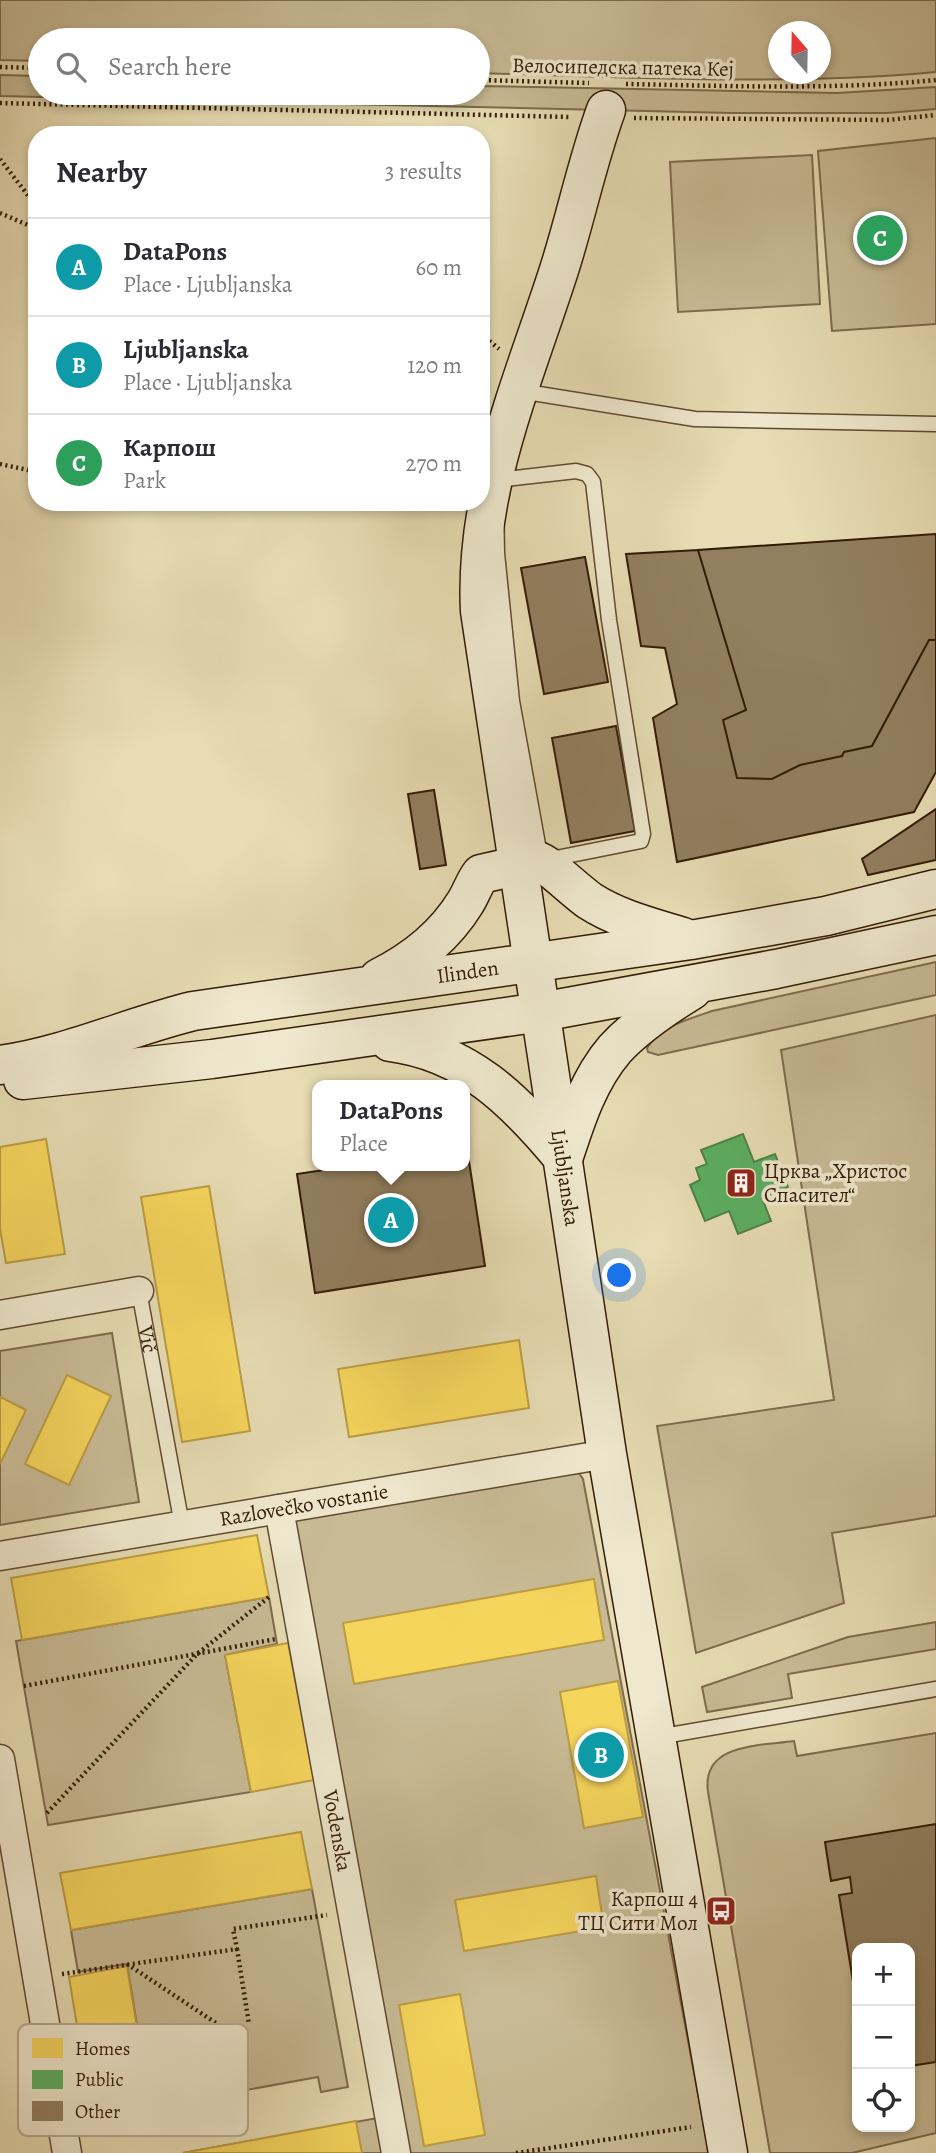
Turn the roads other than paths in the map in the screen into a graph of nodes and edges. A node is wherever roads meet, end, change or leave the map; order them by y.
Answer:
1 (608, 99) road end
2 (518, 391) junction
3 (936, 424) edge
4 (490, 490) edge
5 (486, 511) edge
6 (531, 863) junction
7 (936, 889) edge
8 (936, 935) edge
9 (691, 940) junction
10 (534, 962) junction
11 (704, 983) junction
12 (365, 986) junction
13 (541, 1012) junction
14 (349, 1040) junction
15 (0, 1065) edge
16 (0, 1082) edge
17 (563, 1158) junction
18 (139, 1291) joint
19 (0, 1315) edge
20 (607, 1454) junction
21 (279, 1509) junction
22 (182, 1525) junction
23 (0, 1556) edge
24 (936, 1689) edge
25 (656, 1737) junction
26 (0, 1759) edge
27 (46, 2024) edge
28 (725, 2138) edge
29 (396, 2153) edge

1 - 2 street, Ljubljanska
2 - 3 lane
2 - 4 street, Ljubljanska
5 - 6 street, Ljubljanska
6 - 6 lane
6 - 9 street
6 - 10 street, Ljubljanska
6 - 12 street
7 - 9 street, Ilinden
8 - 11 street
9 - 10 street, Ilinden
10 - 12 street, Ilinden
10 - 13 street, Ljubljanska
11 - 13 street
11 - 17 street
12 - 15 street, Ilinden
13 - 14 street
13 - 17 street, Ljubljanska
14 - 16 street
14 - 17 street
17 - 20 street, Ljubljanska
18 - 19 street, Vič
18 - 22 lane, Vič
20 - 21 street, Razlovečko vostanie
20 - 25 street, Ljubljanska
21 - 22 street, Razlovečko vostanie
21 - 29 street, Vodenska
22 - 23 street, Razlovečko vostanie
24 - 25 lane
25 - 28 street, Ljubljanska
26 - 27 street

